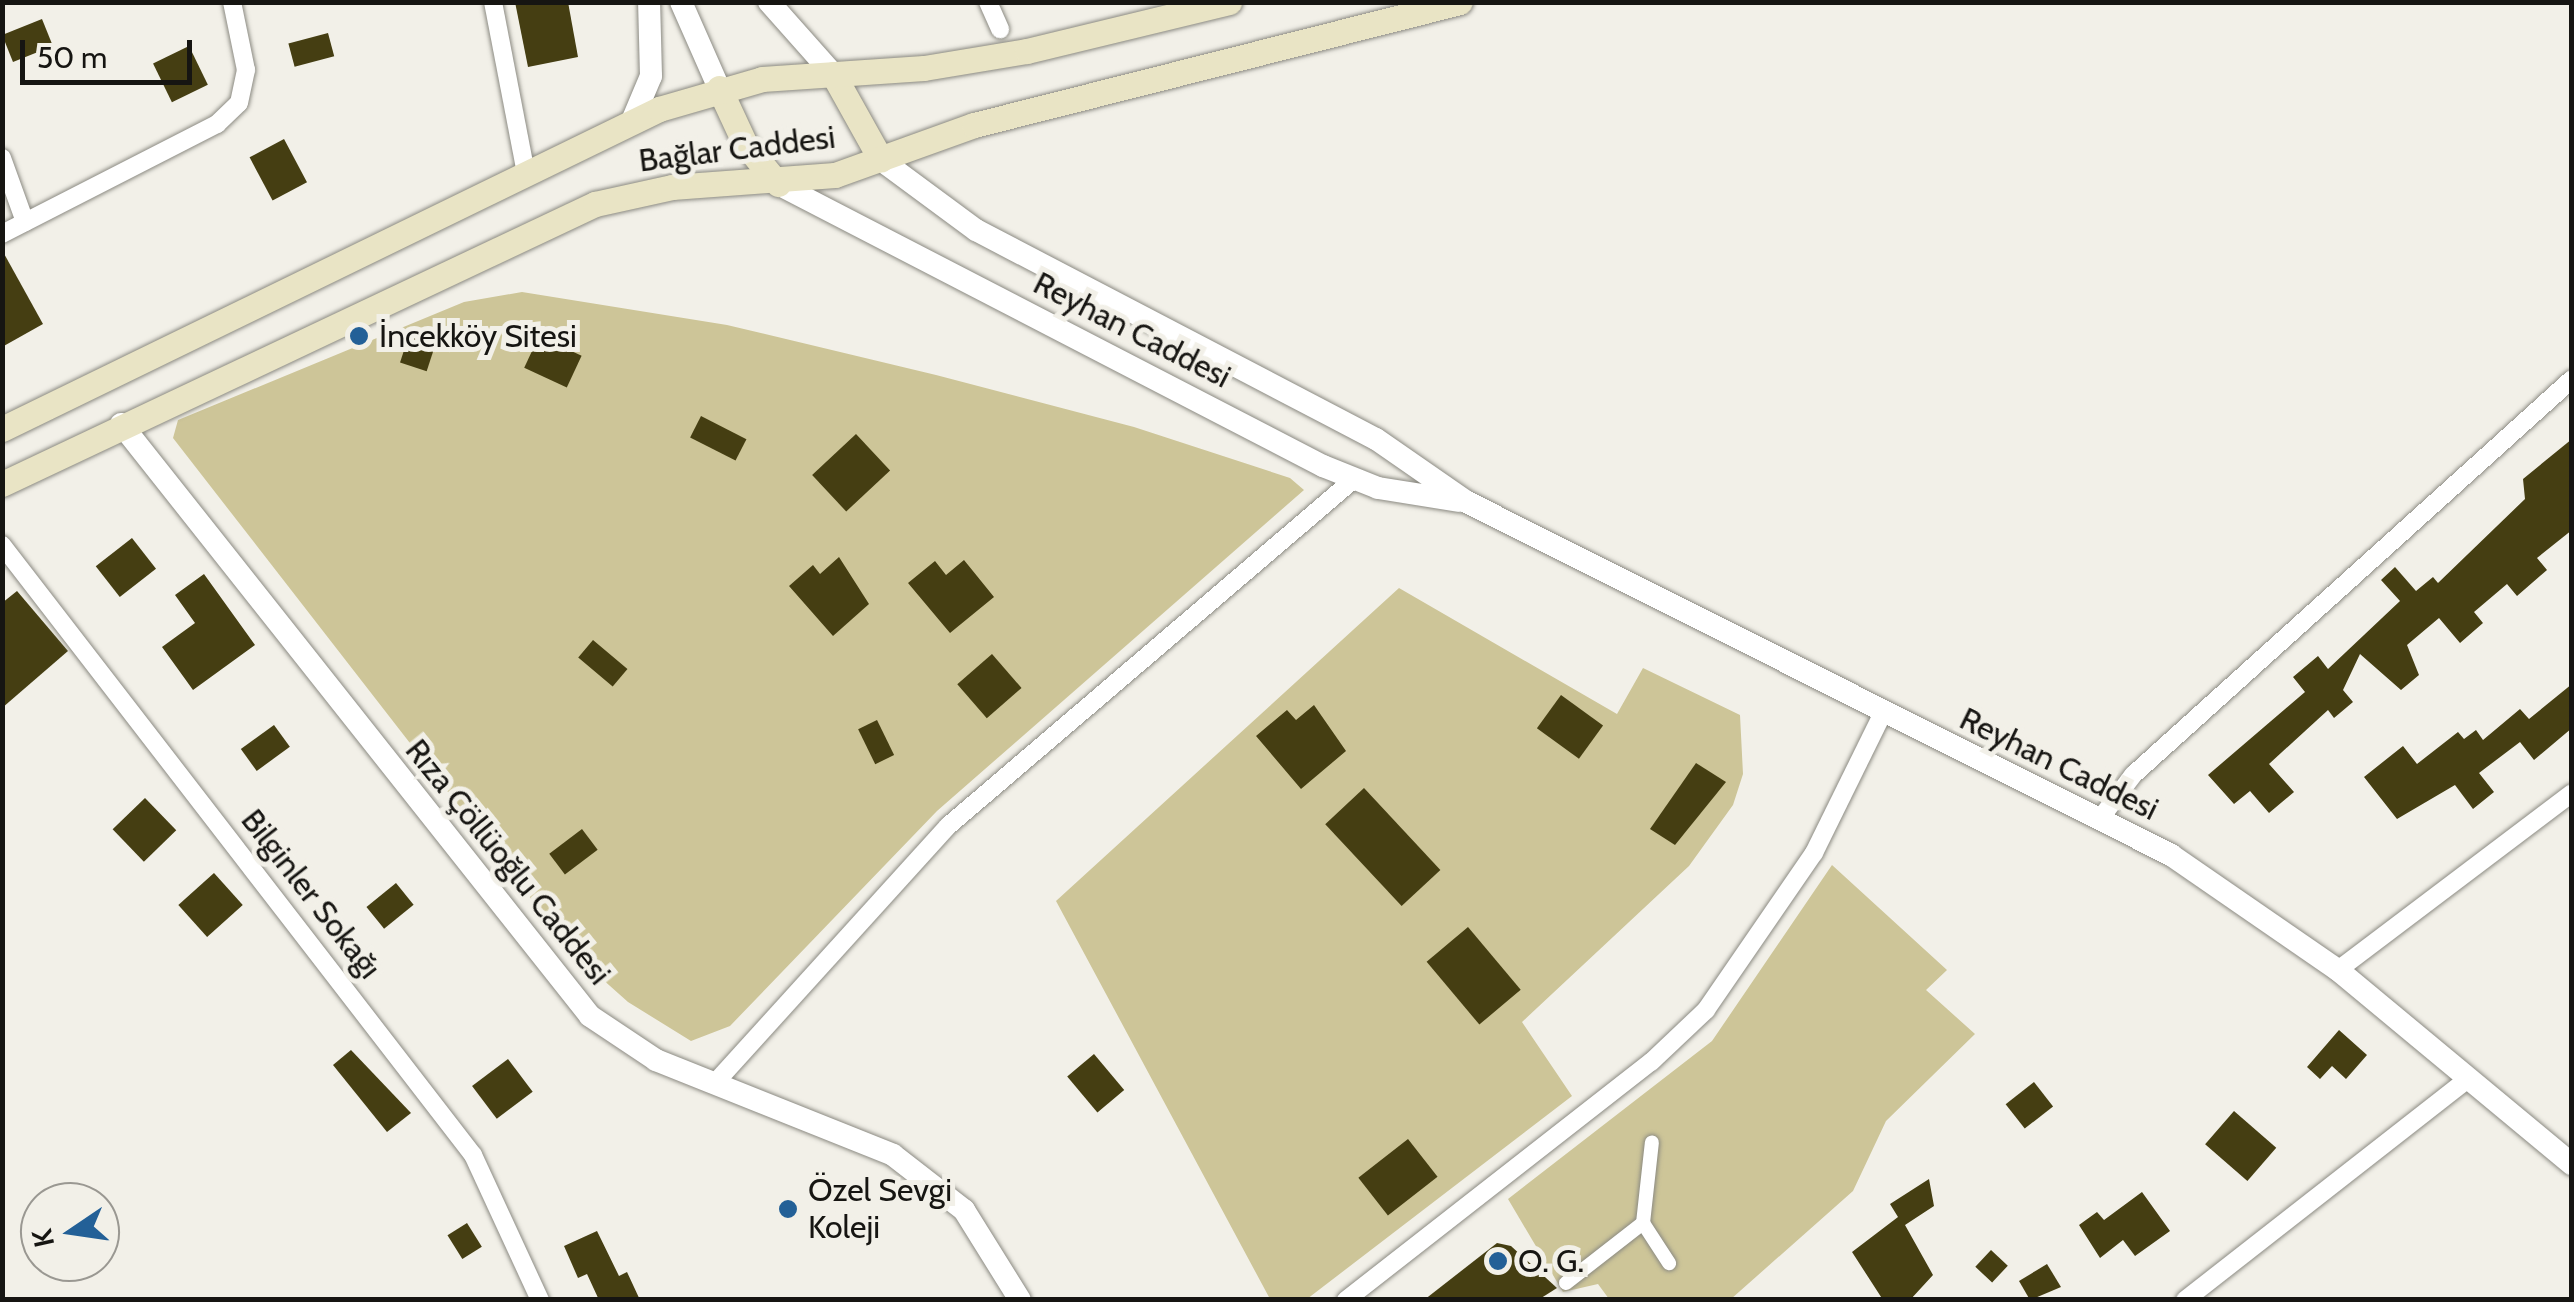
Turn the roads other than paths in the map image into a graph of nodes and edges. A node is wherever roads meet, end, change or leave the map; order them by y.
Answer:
1 (232, 2) edge
2 (493, 2) edge
3 (649, 2) edge
4 (681, 2) edge
5 (769, 2) edge
6 (988, 2) edge
7 (1230, 2) edge
8 (1460, 2) edge
9 (1000, 29) dead end
10 (833, 74) junction
11 (720, 88) junction
12 (632, 120) junction
13 (2, 158) edge
14 (881, 160) junction
15 (525, 168) junction
16 (778, 184) junction
17 (26, 222) junction
18 (2, 234) edge
19 (2572, 379) edge
20 (122, 424) junction
21 (2, 429) edge
22 (1352, 480) junction
23 (2, 484) edge
24 (1467, 502) junction
25 (2, 545) edge
26 (1883, 713) junction
27 (2572, 794) edge
28 (2100, 819) junction
29 (2338, 970) junction
30 (2468, 1079) junction
31 (715, 1083) junction
32 (1652, 1142) dead end
33 (2572, 1164) edge
34 (1643, 1223) junction
35 (1669, 1263) dead end
36 (1566, 1284) dead end
37 (540, 1300) edge
38 (1020, 1300) edge
39 (1346, 1300) edge
40 (2185, 1300) edge

1 - 17 street
2 - 15 street
3 - 12 street
4 - 11 street
5 - 10 street
6 - 9 street
7 - 10 main road, Bağlar Caddesi
8 - 14 main road, Bağlar Caddesi
10 - 11 main road, Bağlar Caddesi
10 - 14 main road
11 - 12 main road, Bağlar Caddesi
11 - 16 main road
12 - 15 main road, Bağlar Caddesi
13 - 17 street
14 - 16 main road, Bağlar Caddesi
14 - 24 street, Reyhan Caddesi
15 - 21 main road, Bağlar Caddesi
16 - 20 main road, Bağlar Caddesi
16 - 22 street, Reyhan Caddesi
17 - 18 street
19 - 28 street
20 - 23 main road, Bağlar Caddesi
20 - 31 street, Rıza Çöllüoğlu Caddesi
22 - 24 street, Reyhan Caddesi
22 - 31 street
24 - 26 street, Reyhan Caddesi
25 - 37 street, Bilginler Sokağı
26 - 28 street, Reyhan Caddesi
26 - 39 street
27 - 29 street
28 - 29 street, Reyhan Caddesi
29 - 30 street, Reyhan Caddesi
30 - 33 street, Reyhan Caddesi
30 - 40 street
31 - 38 street, Rıza Çöllüoğlu Caddesi
32 - 34 street
34 - 35 street
34 - 36 street

